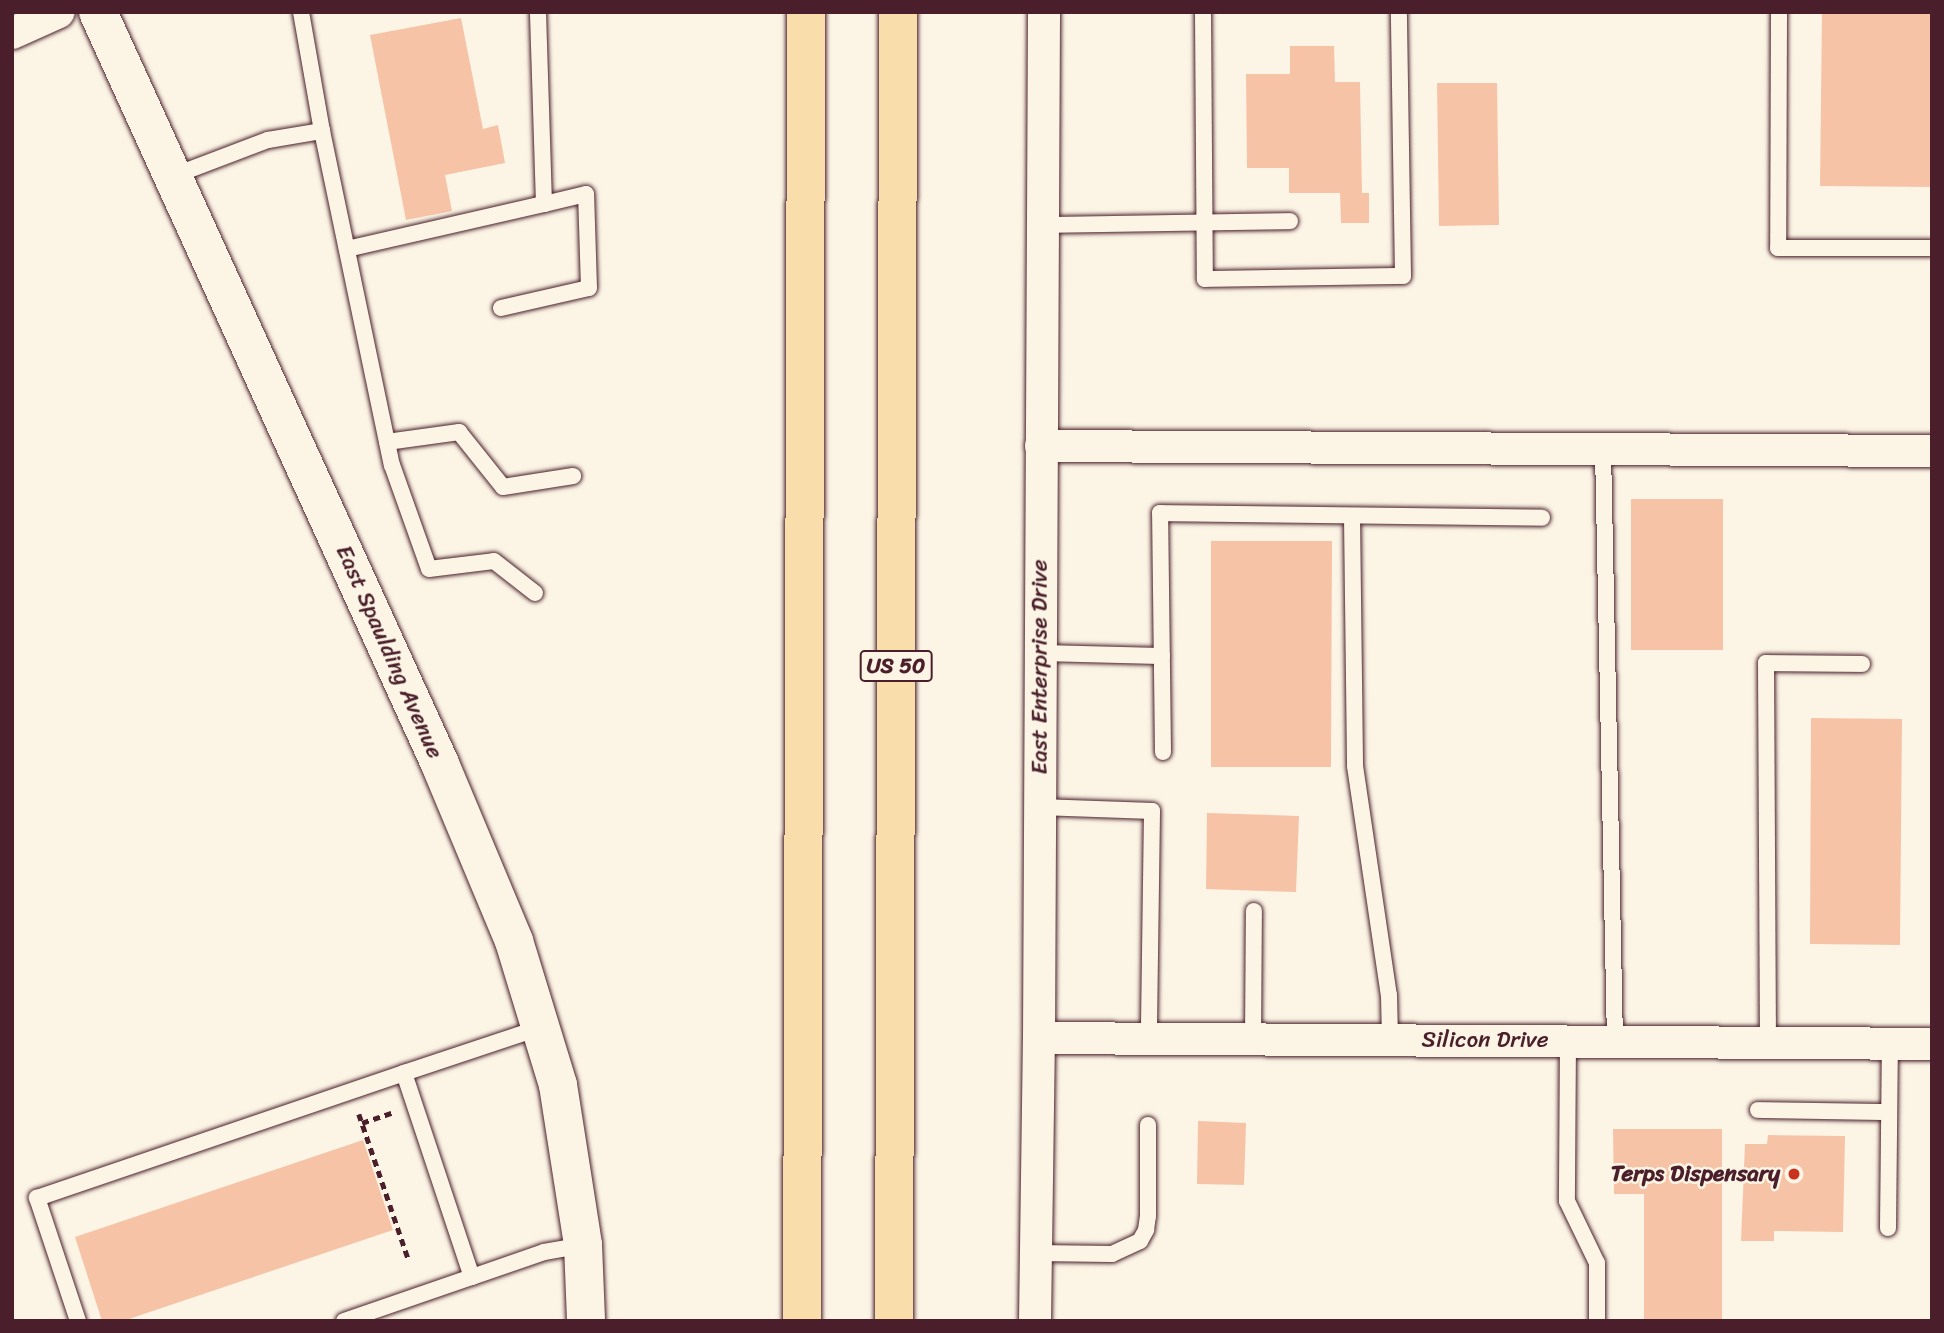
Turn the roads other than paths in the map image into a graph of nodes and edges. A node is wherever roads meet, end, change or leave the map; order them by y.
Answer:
1 (59, 12) edge
2 (98, 12) edge
3 (300, 12) edge
4 (538, 12) edge
5 (806, 12) edge
6 (898, 12) edge
7 (1044, 12) edge
8 (1203, 12) edge
9 (1399, 12) edge
10 (1780, 12) edge
11 (12, 33) edge
12 (322, 131) junction
13 (173, 176) junction
14 (544, 204) junction
15 (1290, 221) dead end
16 (1205, 223) junction
17 (1045, 225) junction
18 (1932, 247) edge
19 (347, 249) junction
20 (501, 308) dead end
21 (387, 442) junction
22 (1041, 446) junction
23 (1603, 449) junction
24 (1932, 451) edge
25 (573, 476) dead end
26 (1352, 516) junction
27 (1542, 518) dead end
28 (535, 593) dead end
29 (1040, 653) junction
30 (1162, 656) junction
31 (1862, 664) dead end
32 (1163, 752) dead end
33 (1040, 807) junction
34 (1254, 911) dead end
35 (542, 1027) junction
36 (1039, 1038) junction
37 (1149, 1040) junction
38 (1253, 1040) junction
39 (1390, 1040) junction
40 (1615, 1040) junction
41 (1568, 1041) junction
42 (1768, 1043) junction
43 (1891, 1044) junction
44 (1932, 1044) edge
45 (404, 1073) junction
46 (1758, 1110) dead end
47 (1889, 1112) junction
48 (1149, 1125) dead end
49 (1888, 1228) dead end
50 (583, 1245) junction
51 (1036, 1253) junction
52 (471, 1277) junction
53 (78, 1321) edge
54 (344, 1321) edge
55 (586, 1321) edge
56 (802, 1321) edge
57 (894, 1321) edge
58 (1034, 1321) edge
59 (1597, 1321) edge

1 - 11 street
2 - 13 street, East Spaulding Avenue
3 - 12 lane
4 - 14 lane
5 - 56 highway
6 - 57 highway, US 50
7 - 17 street, East Enterprise Drive
8 - 16 lane
9 - 16 lane
10 - 18 lane
12 - 13 lane
12 - 19 lane
13 - 35 street, East Spaulding Avenue
14 - 19 lane
14 - 20 lane
15 - 16 lane
16 - 17 lane
17 - 22 street, East Enterprise Drive
19 - 21 lane
21 - 25 lane
21 - 28 lane
22 - 23 street
22 - 29 street, East Enterprise Drive
23 - 24 street
23 - 40 lane
26 - 27 lane
26 - 30 lane
26 - 39 lane
29 - 30 lane
29 - 33 street, East Enterprise Drive
30 - 32 lane
31 - 42 lane
33 - 36 street, East Enterprise Drive
33 - 37 lane
34 - 38 lane
35 - 45 lane
35 - 50 street, East Spaulding Avenue
36 - 37 street, Silicon Drive
36 - 51 street, East Enterprise Drive
37 - 38 street, Silicon Drive
38 - 39 street, Silicon Drive
39 - 41 street, Silicon Drive
40 - 41 street, Silicon Drive
40 - 42 street, Silicon Drive
41 - 59 lane
42 - 43 street, Silicon Drive
43 - 44 street, Silicon Drive
43 - 47 lane
45 - 52 lane
45 - 53 lane
46 - 47 lane
47 - 49 lane
48 - 51 lane
50 - 52 lane
50 - 55 street, East Spaulding Avenue
51 - 58 street, East Enterprise Drive
52 - 54 lane

